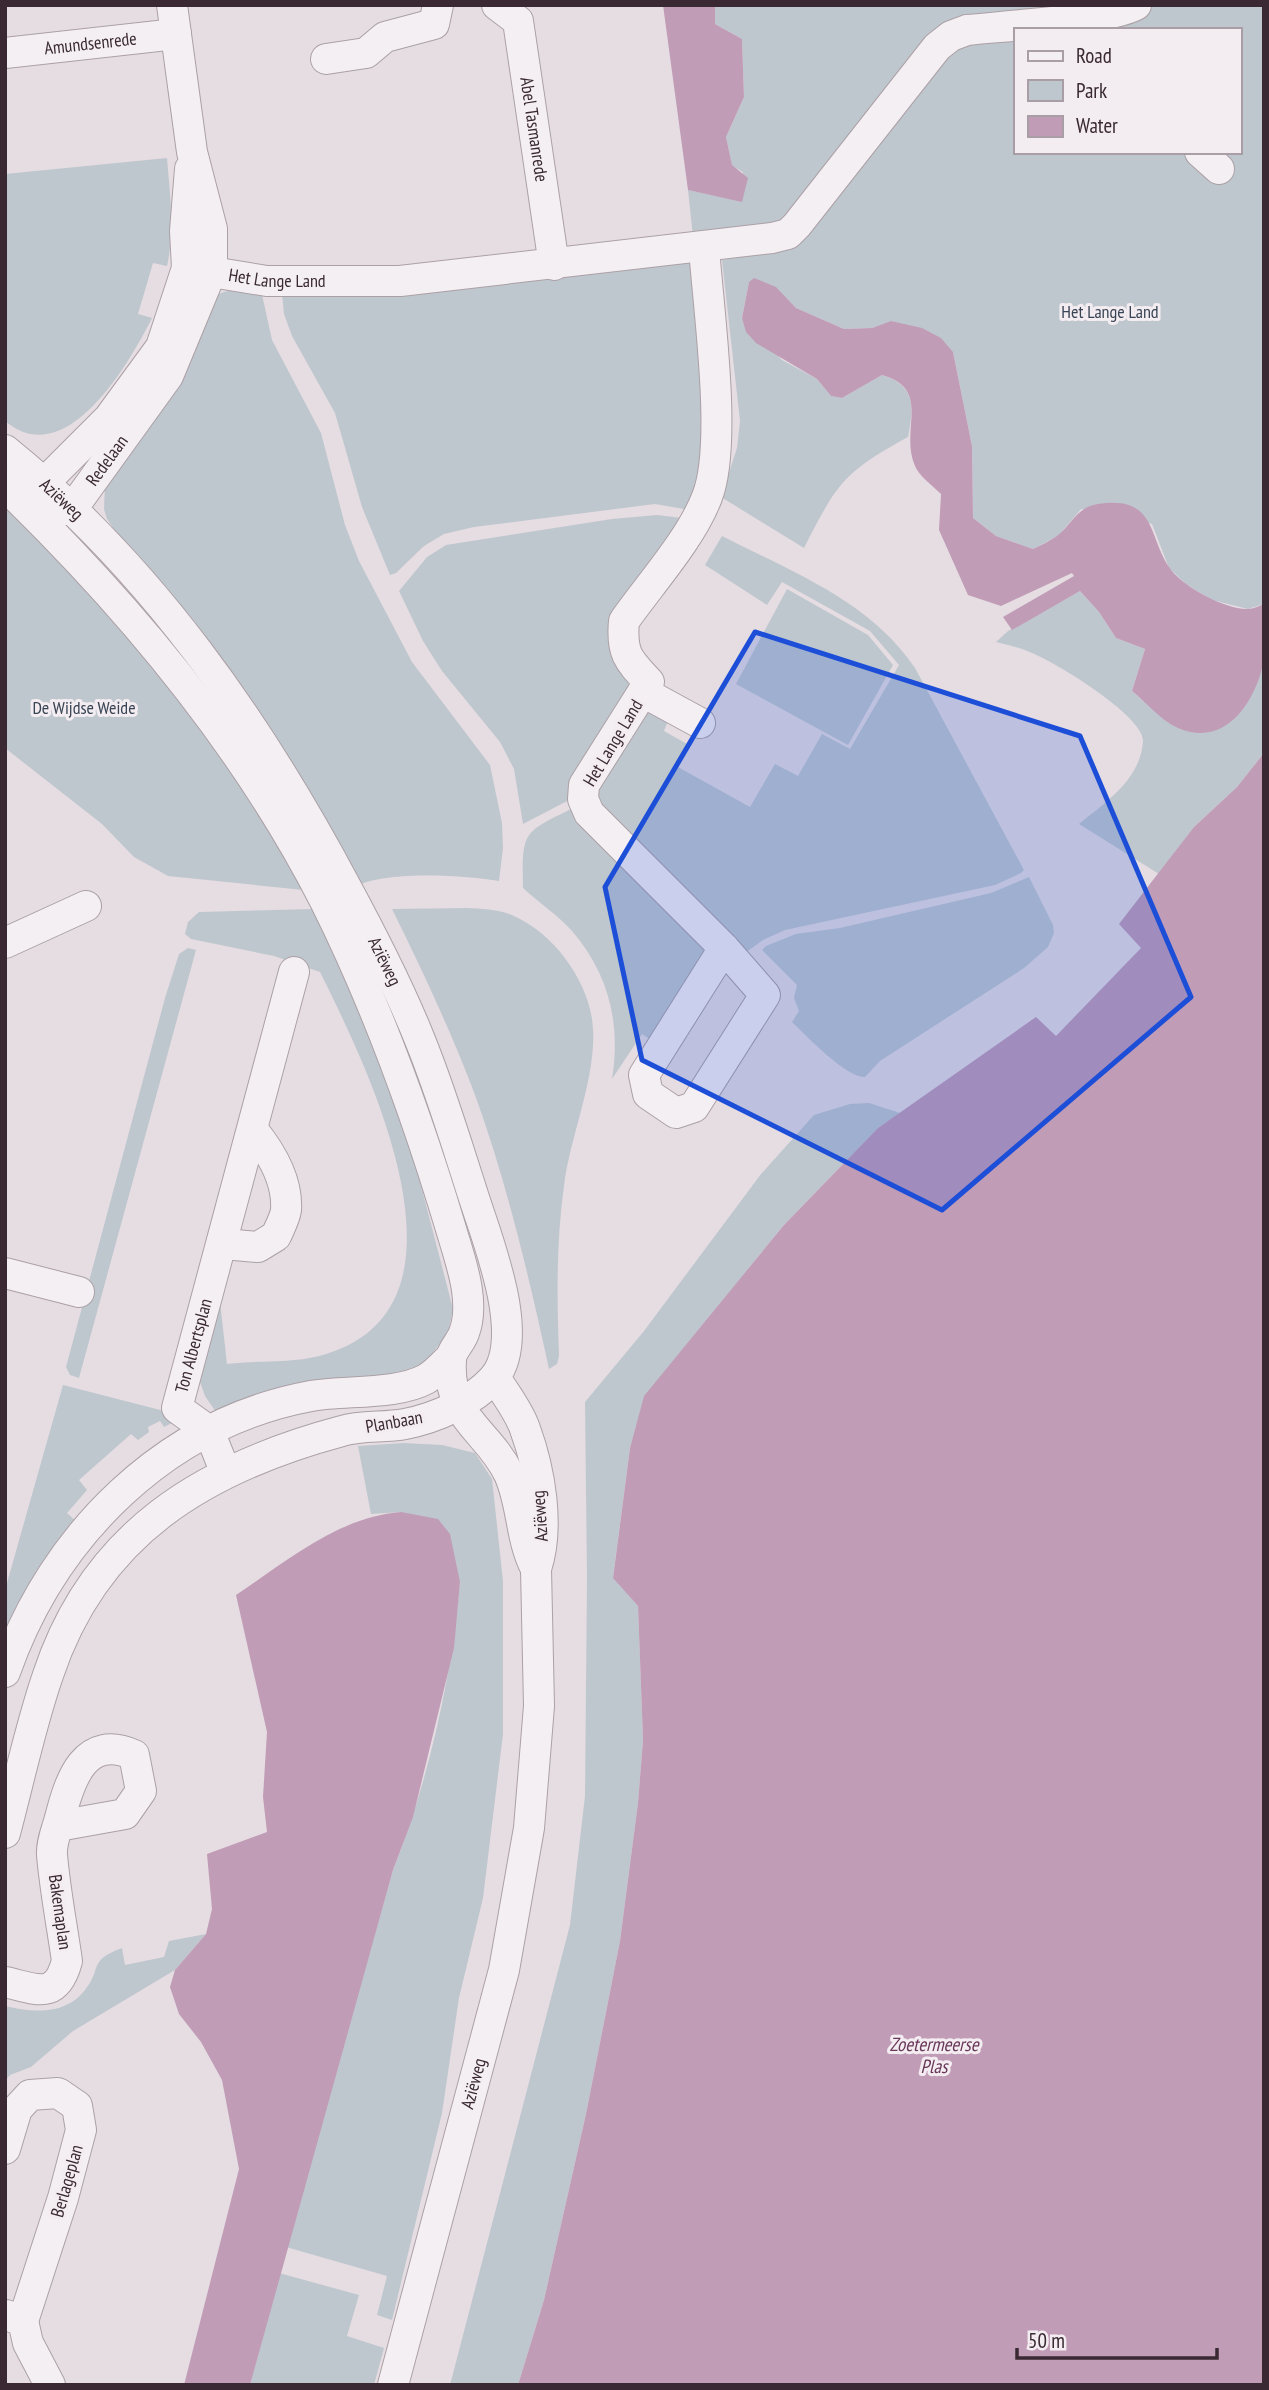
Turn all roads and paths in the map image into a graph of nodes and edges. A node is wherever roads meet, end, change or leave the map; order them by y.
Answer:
1 (438, 5) edge
2 (497, 5) edge
3 (1136, 5) edge
4 (174, 20) edge
5 (5, 53) edge
6 (326, 59) dead end
7 (704, 247) junction
8 (554, 265) junction
9 (200, 269) junction
10 (5, 450) edge
11 (45, 482) junction
12 (5, 486) edge
13 (72, 509) junction
14 (36, 516) junction
15 (643, 692) junction
16 (700, 723) dead end
17 (86, 906) dead end
18 (5, 943) edge
19 (724, 948) junction
20 (364, 951) junction
21 (294, 972) dead end
22 (253, 1130) junction
23 (223, 1244) junction
24 (5, 1273) edge
25 (79, 1292) dead end
26 (450, 1358) junction
27 (495, 1377) junction
28 (457, 1407) junction
29 (209, 1431) junction
30 (225, 1471) junction
31 (536, 1569) junction
32 (5, 1672) edge
33 (58, 1826) dead end
34 (5, 1833) edge
35 (5, 1982) edge
36 (5, 2149) edge
37 (14, 2318) edge
38 (50, 2385) edge
39 (393, 2385) edge

1 - 6 street
2 - 8 street, Abel Tasmanrede
3 - 7 street, Het Lange Land
4 - 5 street, Amundsenrede
4 - 9 street, Redelaan
7 - 8 street, Het Lange Land
7 - 15 street, Het Lange Land
8 - 9 street, Het Lange Land
9 - 11 street, Redelaan
9 - 13 street, Redelaan
10 - 11 street, Aziëweg
11 - 13 street, Aziëweg
11 - 14 street
12 - 14 street, Aziëweg
13 - 14 street
13 - 20 street, Aziëweg
14 - 20 street, Aziëweg
15 - 16 street
15 - 19 street, Het Lange Land
17 - 18 street
19 - 19 street, Het Lange Land
20 - 26 street, Aziëweg
20 - 27 street, Aziëweg
21 - 22 street, Ton Albertsplan
22 - 23 street, Ton Albertsplan
22 - 23 street
23 - 29 street, Ton Albertsplan
24 - 25 street
26 - 27 street
26 - 28 street
26 - 29 street, Planbaan
27 - 28 street, Planbaan
27 - 31 street, Aziëweg
28 - 30 street, Planbaan
28 - 31 street, Aziëweg
29 - 30 street
29 - 32 street, Planbaan
30 - 34 street, Planbaan
31 - 39 street, Aziëweg
33 - 35 street, Bakemaplan
36 - 37 street, Berlageplan
37 - 38 street, Berlageplan

